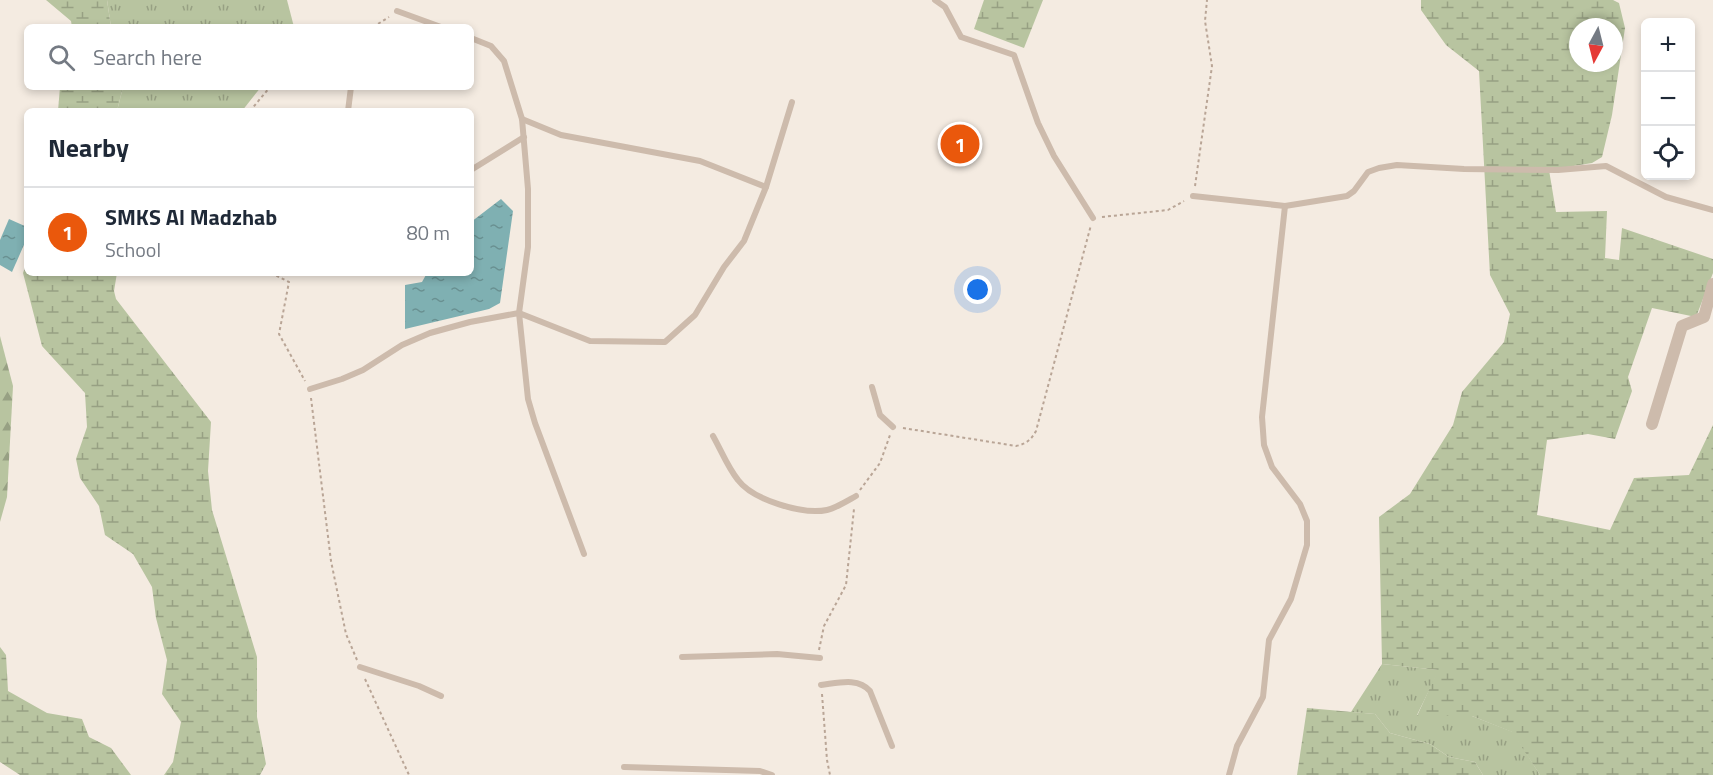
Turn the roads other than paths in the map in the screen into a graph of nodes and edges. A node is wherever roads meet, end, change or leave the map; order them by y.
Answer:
1 (935, 0) edge
2 (397, 11) dead end
3 (433, 24) edge
4 (474, 39) edge
5 (351, 90) edge
6 (792, 102) dead end
7 (348, 108) edge
8 (522, 119) junction
9 (524, 137) junction
10 (474, 168) edge
11 (766, 186) junction
12 (1193, 196) road end
13 (1285, 206) junction
14 (1713, 210) edge
15 (1093, 218) road end
16 (1713, 284) edge
17 (519, 313) junction
18 (872, 387) dead end
19 (310, 389) road end
20 (1652, 424) dead end
21 (893, 427) road end
22 (713, 436) dead end
23 (856, 496) road end
24 (584, 554) dead end
25 (682, 657) dead end
26 (820, 658) road end
27 (360, 668) road end
28 (821, 685) road end
29 (441, 696) dead end
30 (892, 746) dead end
31 (624, 767) dead end
32 (772, 775) edge
33 (1228, 775) edge

1 - 15 lane
2 - 3 lane
4 - 8 lane
5 - 7 lane
6 - 11 lane
8 - 9 lane
8 - 11 lane
9 - 10 lane
9 - 17 lane
11 - 17 lane
12 - 13 lane
13 - 14 lane
13 - 33 lane
16 - 20 street
17 - 19 lane
17 - 24 lane
18 - 21 lane
22 - 23 lane
25 - 26 lane
27 - 29 lane
28 - 30 lane
31 - 32 lane

